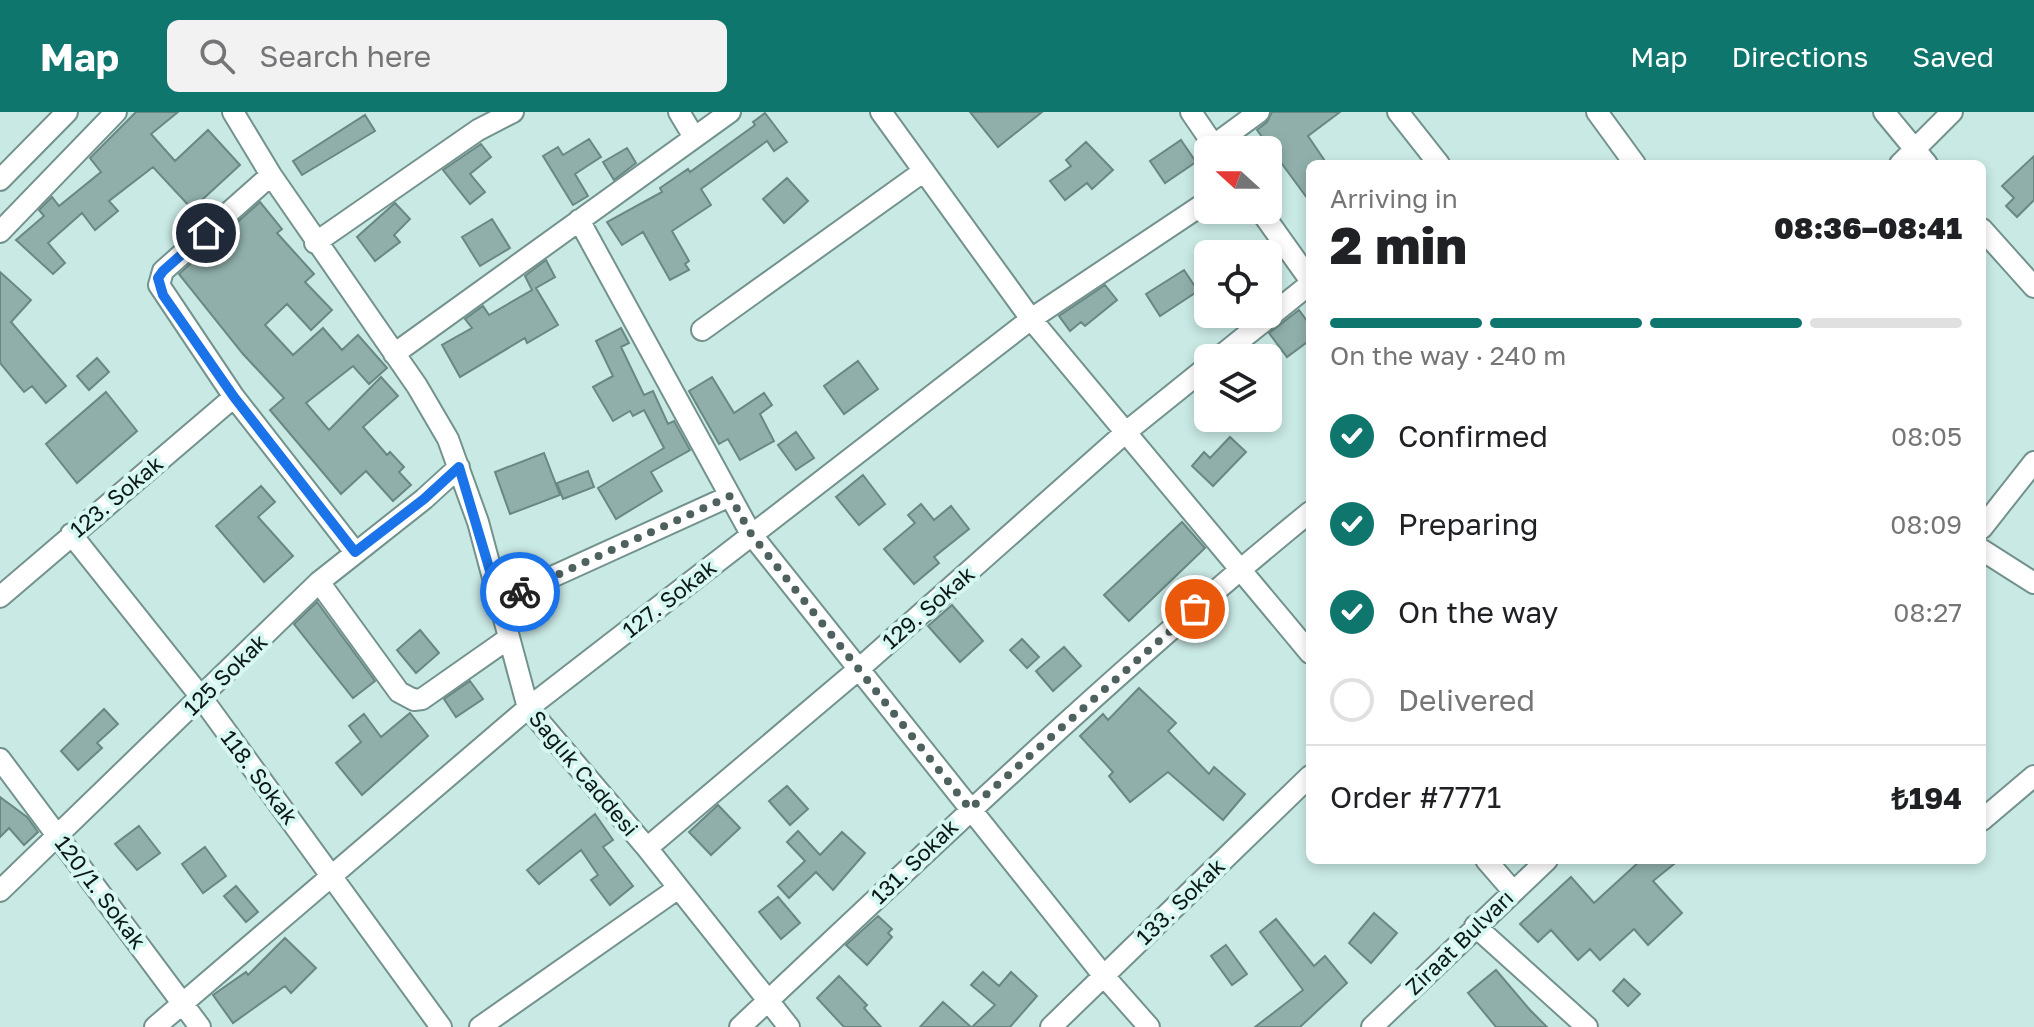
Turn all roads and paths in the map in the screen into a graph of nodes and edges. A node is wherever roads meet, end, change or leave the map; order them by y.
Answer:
1 (67, 112) edge
2 (116, 112) edge
3 (233, 112) edge
4 (513, 112) edge
5 (679, 112) edge
6 (730, 112) edge
7 (881, 112) edge
8 (1191, 112) edge
9 (1259, 112) edge
10 (1398, 112) edge
11 (1597, 112) edge
12 (1884, 112) edge
13 (1952, 112) edge
14 (1208, 136) edge
15 (1230, 136) edge
16 (694, 137) junction
17 (1921, 156) edge
18 (1436, 160) edge
19 (1632, 160) edge
20 (924, 171) junction
21 (271, 175) junction
22 (0, 180) edge
23 (1194, 210) edge
24 (579, 220) junction
25 (1270, 224) edge
26 (0, 232) edge
27 (1986, 233) edge
28 (315, 243) junction
29 (1306, 276) edge
30 (1306, 285) edge
31 (2034, 287) edge
32 (1031, 319) junction
33 (702, 330) dead end
34 (1235, 344) edge
35 (394, 354) junction
36 (1194, 377) edge
37 (234, 397) junction
38 (1126, 432) junction
39 (2034, 462) edge
40 (459, 467) junction
41 (730, 496) junction
42 (1306, 515) edge
43 (1986, 523) edge
44 (71, 534) junction
45 (751, 534) junction
46 (355, 552) junction
47 (1986, 553) edge
48 (1240, 569) junction
49 (319, 582) junction
50 (2034, 583) edge
51 (0, 597) edge
52 (499, 601) junction
53 (509, 638) junction
54 (1306, 648) edge
55 (860, 668) junction
56 (201, 697) junction
57 (528, 708) junction
58 (0, 759) edge
59 (2034, 776) edge
60 (1306, 780) edge
61 (970, 809) junction
62 (1986, 817) edge
63 (60, 835) junction
64 (647, 848) junction
65 (1489, 864) edge
66 (1542, 864) edge
67 (332, 874) junction
68 (677, 889) junction
69 (1512, 890) junction
70 (0, 891) edge
71 (1475, 926) junction
72 (1103, 975) junction
73 (182, 1001) junction
74 (767, 1002) junction
75 (155, 1027) edge
76 (200, 1027) edge
77 (441, 1027) edge
78 (480, 1027) edge
79 (740, 1027) edge
80 (789, 1027) edge
81 (1051, 1027) edge
82 (1149, 1027) edge
83 (1372, 1027) edge
84 (1587, 1027) edge

1 - 22 street
2 - 26 street
3 - 21 street, Sağlık Caddesi
4 - 28 street
5 - 16 street
6 - 16 street
7 - 20 street
8 - 14 street
9 - 15 street
10 - 18 street
11 - 19 street
12 - 17 street
13 - 17 street
16 - 24 street
20 - 32 street
20 - 33 street
21 - 28 street, Sağlık Caddesi
21 - 37 street
23 - 32 street, 127. Sokak
24 - 35 street
24 - 41 street
25 - 29 street
27 - 31 street
28 - 35 street, Sağlık Caddesi
30 - 34 street
32 - 38 street
32 - 45 street, 127. Sokak
35 - 40 street, Sağlık Caddesi
36 - 38 street, 129. Sokak
37 - 44 street, 123. Sokak
37 - 46 street
38 - 48 street
38 - 55 street, 129. Sokak
39 - 43 street
40 - 46 street, 125 Sokak
40 - 52 street, Sağlık Caddesi
41 - 45 street
41 - 52 street
42 - 48 street, 131. Sokak
44 - 51 street, 123. Sokak
44 - 56 street, 118. Sokak
45 - 55 street
45 - 57 street, 127. Sokak
46 - 49 street, 125 Sokak
47 - 50 street
48 - 54 street
48 - 61 street, 131. Sokak
49 - 53 street
49 - 56 street, 125 Sokak
52 - 53 street, Sağlık Caddesi
53 - 57 street, Sağlık Caddesi
55 - 61 street
55 - 64 street, 129. Sokak
56 - 63 street, 125 Sokak
56 - 67 street, 118. Sokak
57 - 64 street, Sağlık Caddesi
57 - 67 street, 127. Sokak
58 - 63 street, 120/1. Sokak
59 - 62 street
60 - 72 street, 133. Sokak
61 - 72 street
61 - 74 street, 131. Sokak
63 - 70 street, 125 Sokak
63 - 73 street, 120/1. Sokak
64 - 68 street, Sağlık Caddesi
65 - 69 street
66 - 69 street, Ziraat Bulvarı
67 - 73 street, 127. Sokak
67 - 77 street, 118. Sokak
68 - 74 street, Sağlık Caddesi
68 - 78 street
69 - 71 street, Ziraat Bulvarı
71 - 83 street, Ziraat Bulvarı
71 - 84 street
72 - 81 street, 133. Sokak
72 - 82 street
73 - 75 street, 127. Sokak
73 - 76 street, 120/1. Sokak
74 - 79 street, 131. Sokak
74 - 80 street, Sağlık Caddesi

